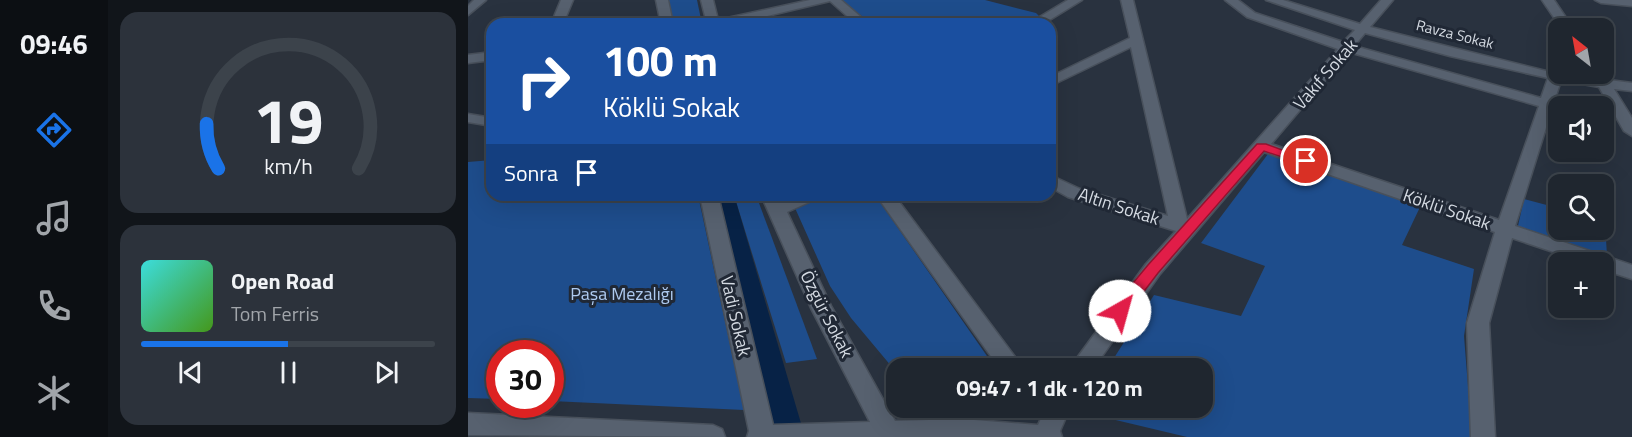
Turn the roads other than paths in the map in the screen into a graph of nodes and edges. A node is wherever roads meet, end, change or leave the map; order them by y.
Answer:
1 (480, 0) edge
2 (567, 0) edge
3 (662, 0) edge
4 (707, 0) edge
5 (825, 0) edge
6 (834, 0) edge
7 (1076, 0) edge
8 (1127, 0) edge
9 (1231, 0) edge
10 (1272, 0) edge
11 (1387, 0) edge
12 (1548, 0) edge
13 (1600, 0) edge
14 (1632, 3) edge
15 (468, 12) edge
16 (560, 18) edge
17 (666, 18) edge
18 (712, 18) edge
19 (745, 18) edge
20 (856, 18) edge
21 (1044, 18) edge
22 (1560, 18) edge
23 (1364, 28) junction
24 (1137, 39) junction
25 (1348, 48) junction
26 (486, 57) edge
27 (468, 59) edge
28 (1548, 74) edge
29 (1056, 79) edge
30 (1614, 82) edge
31 (1553, 84) edge
32 (1604, 84) edge
33 (1632, 87) edge
34 (1546, 104) junction
35 (468, 118) edge
36 (486, 121) edge
37 (1632, 131) edge
38 (1262, 146) junction
39 (1056, 183) edge
40 (710, 201) edge
41 (889, 201) edge
42 (773, 202) edge
43 (1184, 226) junction
44 (1505, 229) junction
45 (1632, 272) edge
46 (1004, 358) edge
47 (1088, 358) edge
48 (1049, 422) edge
49 (468, 424) edge
50 (888, 432) junction
51 (714, 437) edge
52 (761, 437) edge
53 (1483, 437) edge

1 - 15 street
2 - 16 street
3 - 17 street
4 - 18 street
5 - 19 street
6 - 20 street
7 - 21 street
8 - 24 street
9 - 25 street
10 - 23 street, Ravza Sokak
11 - 23 street, Vakıf Sokak
12 - 22 street
13 - 14 street
23 - 25 street, Vakıf Sokak
23 - 28 street, Ravza Sokak
24 - 29 street
24 - 43 street
25 - 34 street
25 - 38 street, Vakıf Sokak
26 - 27 street
30 - 33 street, Ravza Sokak
31 - 34 street
32 - 37 street
34 - 44 street
35 - 36 street
38 - 43 street, Vakıf Sokak
38 - 44 street, Köklü Sokak
39 - 43 street, Altın Sokak
40 - 52 street, Vadi Sokak
41 - 46 street
42 - 50 street, Özgür Sokak
43 - 47 street, Vakıf Sokak
44 - 45 street, Köklü Sokak
44 - 53 street
48 - 50 street
49 - 51 street
50 - 52 street

